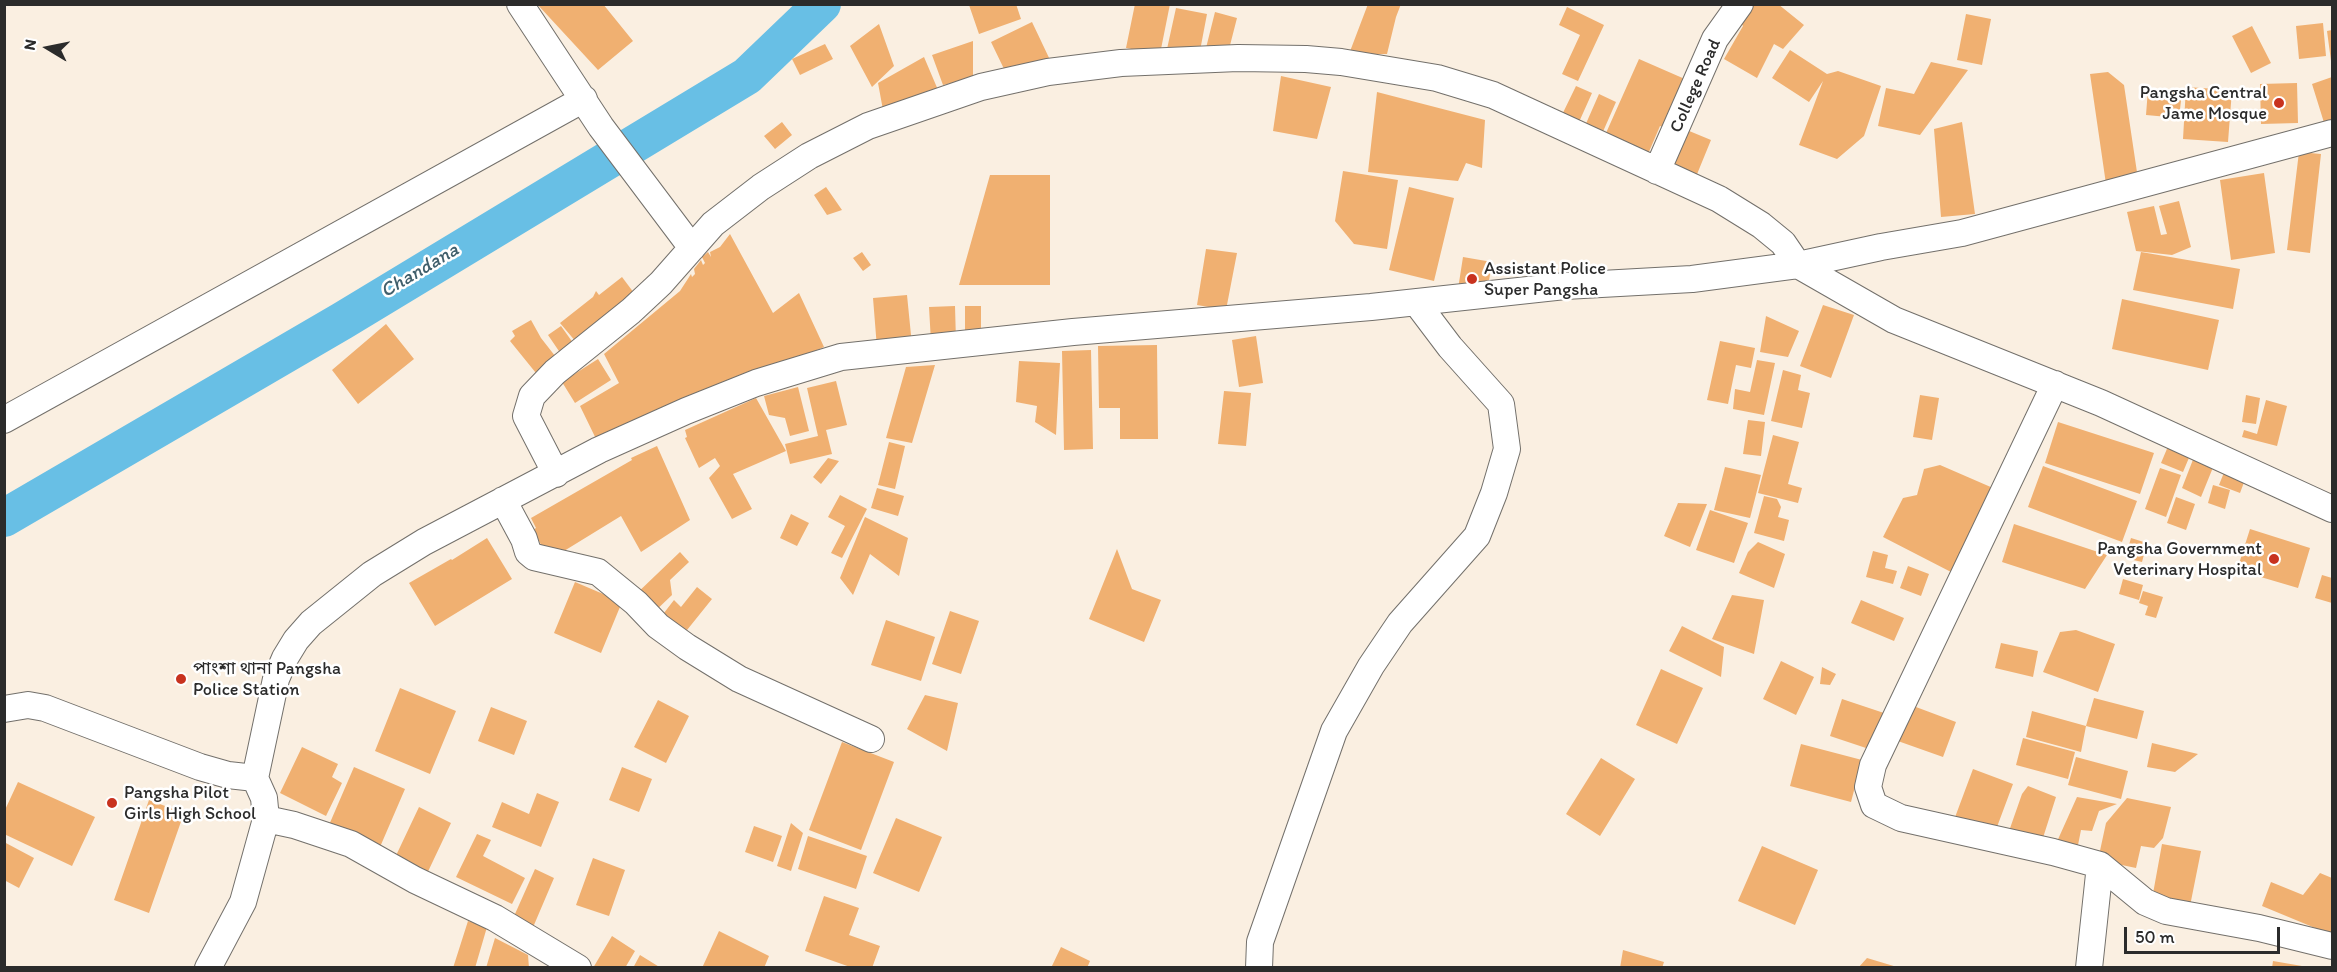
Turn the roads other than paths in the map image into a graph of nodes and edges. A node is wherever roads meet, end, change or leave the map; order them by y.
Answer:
1 (520, 4) edge
2 (1740, 4) edge
3 (584, 99) junction
4 (2332, 133) edge
5 (1657, 171) junction
6 (692, 248) junction
7 (1798, 265) junction
8 (1416, 302) junction
9 (2055, 384) junction
10 (4, 420) edge
11 (556, 474) junction
12 (503, 500) junction
13 (2332, 509) edge
14 (4, 709) edge
15 (871, 739) dead end
16 (255, 777) junction
17 (266, 819) junction
18 (2100, 865) junction
19 (2332, 946) edge
20 (208, 968) edge
21 (578, 968) edge
22 (1259, 968) edge
23 (2089, 968) edge

1 - 3 street
2 - 5 street, College Road
3 - 6 street
3 - 10 street
4 - 7 street
5 - 6 street
5 - 7 street
6 - 11 street
7 - 8 street
7 - 9 street
8 - 11 street
8 - 22 street
9 - 13 street
9 - 18 street
11 - 12 street
12 - 15 street
12 - 16 street
14 - 16 street
16 - 17 street
17 - 20 street
17 - 21 street
18 - 19 street
18 - 23 street

